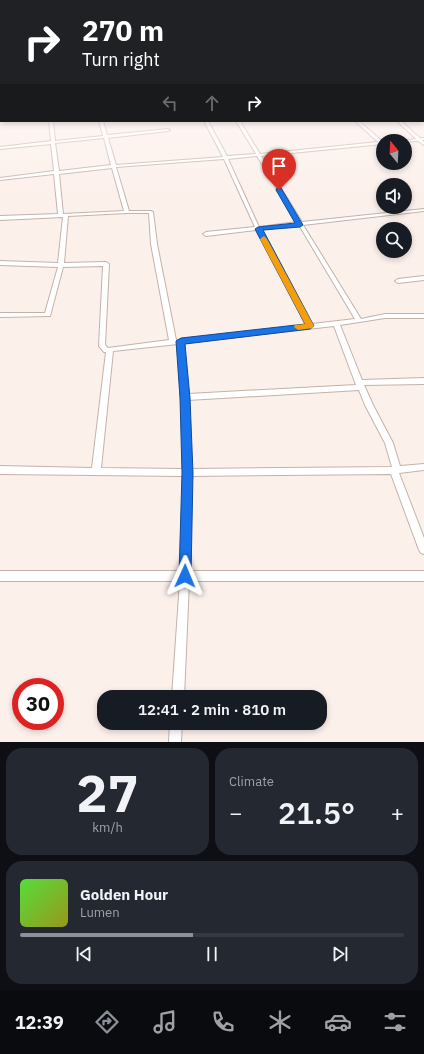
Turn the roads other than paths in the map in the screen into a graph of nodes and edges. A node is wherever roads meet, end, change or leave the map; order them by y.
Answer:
1 (52, 126) edge
2 (102, 126) edge
3 (208, 126) edge
4 (241, 126) edge
5 (363, 126) edge
6 (405, 126) edge
7 (168, 130) dead end
8 (106, 137) junction
9 (376, 138) edge
10 (422, 139) edge
11 (412, 140) edge
12 (54, 142) junction
13 (376, 144) edge
14 (424, 144) edge
15 (0, 148) edge
16 (259, 154) junction
17 (225, 157) junction
18 (114, 166) junction
19 (57, 172) junction
20 (0, 178) edge
21 (424, 210) edge
22 (127, 212) junction
23 (64, 215) junction
24 (0, 218) edge
25 (300, 225) junction
26 (258, 229) junction
27 (206, 234) dead end
28 (0, 263) edge
29 (61, 265) junction
30 (424, 278) edge
31 (398, 281) dead end
32 (0, 315) edge
33 (424, 316) edge
34 (359, 321) junction
35 (336, 323) junction
36 (310, 326) junction
37 (177, 342) junction
38 (110, 350) junction
39 (424, 381) edge
40 (360, 385) junction
41 (185, 398) junction
42 (424, 467) edge
43 (0, 470) edge
44 (396, 470) junction
45 (96, 472) junction
46 (188, 473) junction
47 (424, 550) edge
48 (0, 576) edge
49 (185, 576) junction
50 (424, 576) edge
51 (178, 690) edge
52 (176, 730) edge
53 (175, 742) edge

1 - 12 street
2 - 8 street
3 - 17 street
4 - 16 street
5 - 9 street
6 - 10 street
7 - 8 street
8 - 12 street
8 - 18 street
10 - 11 street
10 - 14 street
12 - 15 street
12 - 19 street
13 - 16 street
16 - 17 street
16 - 25 street
17 - 18 street
17 - 26 street
18 - 19 street
18 - 22 street
19 - 20 street
19 - 23 street
21 - 25 street
22 - 23 street
22 - 37 street
23 - 24 street
23 - 29 street
25 - 26 street
25 - 34 street
26 - 27 street
26 - 36 street
28 - 29 street
29 - 32 street
29 - 38 street
30 - 31 street
33 - 34 street
34 - 35 street
35 - 36 street
35 - 40 street
36 - 37 street
37 - 38 street
37 - 41 street
38 - 45 street
39 - 40 street
40 - 41 street
40 - 44 street
41 - 46 street
42 - 44 street
43 - 45 street
44 - 46 street
44 - 47 street
45 - 46 street
46 - 49 street
48 - 49 street
49 - 50 street
49 - 51 street
52 - 53 street

